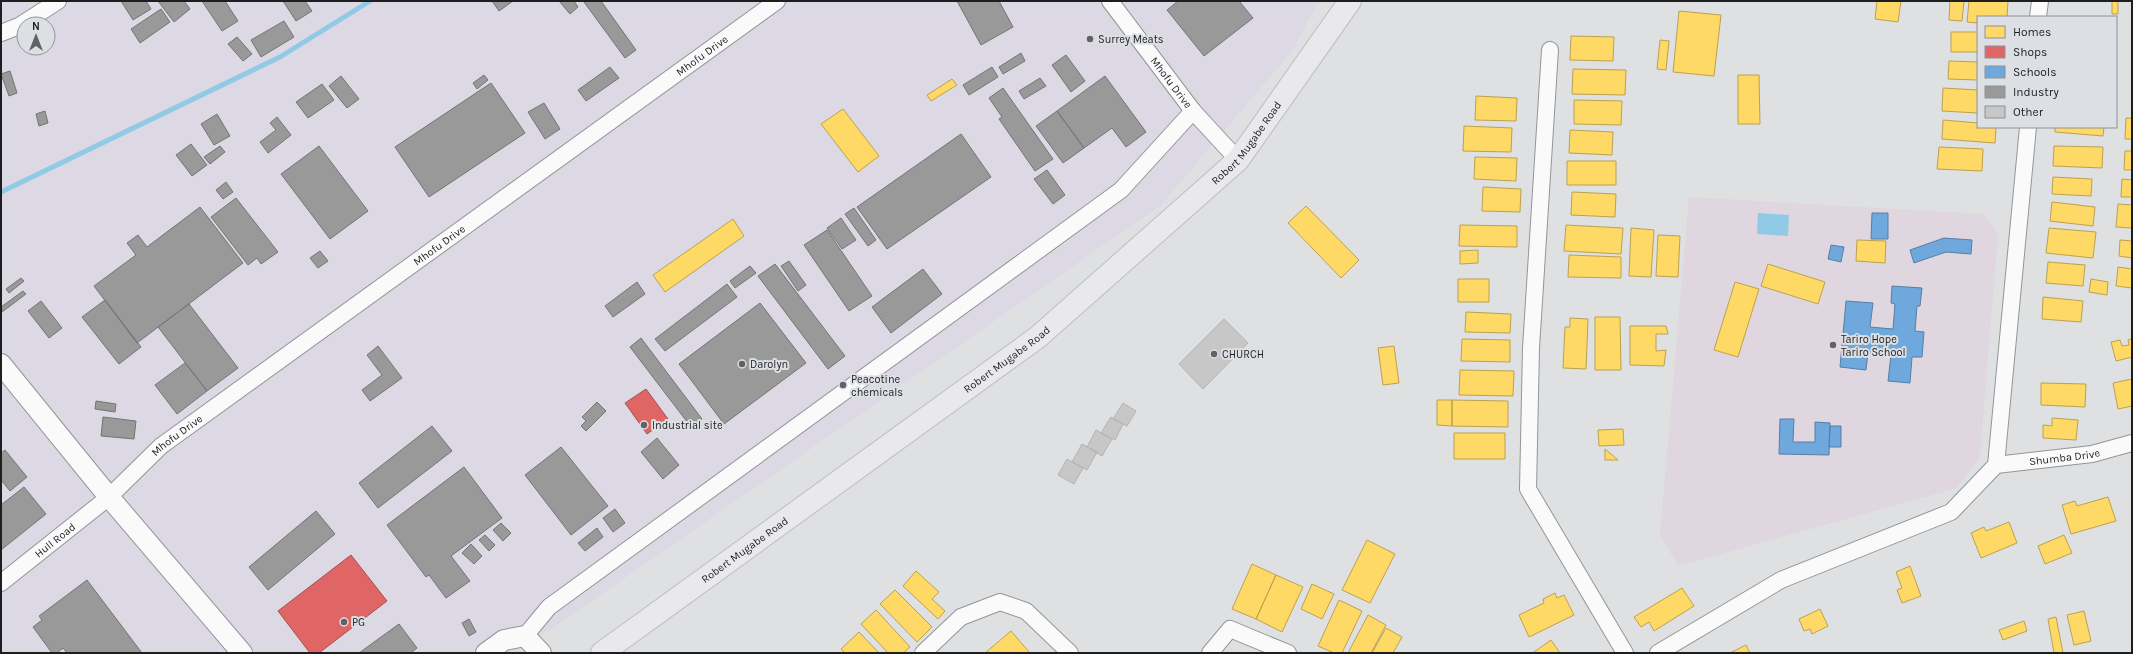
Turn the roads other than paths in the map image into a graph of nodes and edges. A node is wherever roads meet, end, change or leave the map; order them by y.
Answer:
1 (58, 1) edge
2 (777, 1) edge
3 (1110, 1) edge
4 (1350, 1) edge
5 (2040, 1) edge
6 (2038, 16) edge
7 (1, 33) edge
8 (1550, 50) dead end
9 (1192, 111) junction
10 (2028, 128) edge
11 (1238, 160) junction
12 (1, 364) edge
13 (2132, 443) edge
14 (1996, 466) junction
15 (109, 496) junction
16 (1, 583) edge
17 (525, 636) junction
18 (242, 653) edge
19 (486, 653) edge
20 (541, 653) edge
21 (602, 653) edge
22 (924, 653) edge
23 (1070, 653) edge
24 (1210, 653) edge
25 (1288, 653) edge
26 (1625, 653) edge
27 (1658, 653) edge

1 - 7 street
2 - 15 street, Mhofu Drive
3 - 9 street, Mhofu Drive
4 - 11 main road, Robert Mugabe Road
5 - 6 street
8 - 26 street
9 - 11 street, Mhofu Drive
9 - 17 street
10 - 14 street
11 - 21 main road, Robert Mugabe Road
12 - 15 street
13 - 14 street, Shumba Drive
14 - 27 street
15 - 16 street, Hull Road
15 - 18 street
17 - 19 street
17 - 20 street
22 - 23 street
24 - 25 street

